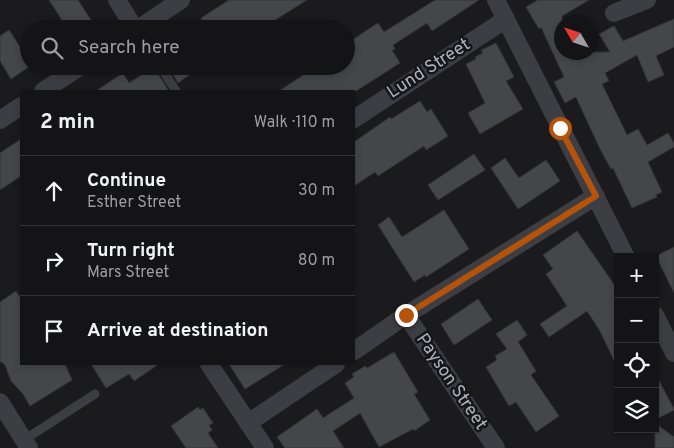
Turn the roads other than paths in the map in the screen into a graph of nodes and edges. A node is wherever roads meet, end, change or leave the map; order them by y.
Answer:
1 (117, 0) edge
2 (181, 0) edge
3 (496, 0) edge
4 (647, 0) edge
5 (614, 13) dead end
6 (506, 19) junction
7 (131, 20) edge
8 (151, 20) edge
9 (67, 75) edge
10 (166, 75) edge
11 (45, 90) edge
12 (175, 90) edge
13 (20, 107) edge
14 (355, 118) edge
15 (0, 120) edge
16 (596, 196) junction
17 (624, 253) edge
18 (406, 315) junction
19 (659, 323) edge
20 (672, 344) edge
21 (355, 350) edge
22 (210, 365) edge
23 (335, 365) edge
24 (95, 394) dead end
25 (0, 402) edge
26 (248, 424) junction
27 (27, 444) edge
28 (264, 448) edge
29 (496, 448) edge

1 - 7 street
2 - 8 street
3 - 6 street
4 - 5 street
6 - 14 street, Lund Street
6 - 16 street
9 - 11 street
10 - 12 lane
13 - 15 street
16 - 17 street
16 - 18 street
18 - 21 street
18 - 29 street, Payson Street
19 - 20 street
22 - 26 street
23 - 26 street
24 - 27 lane
25 - 27 street
26 - 28 street

